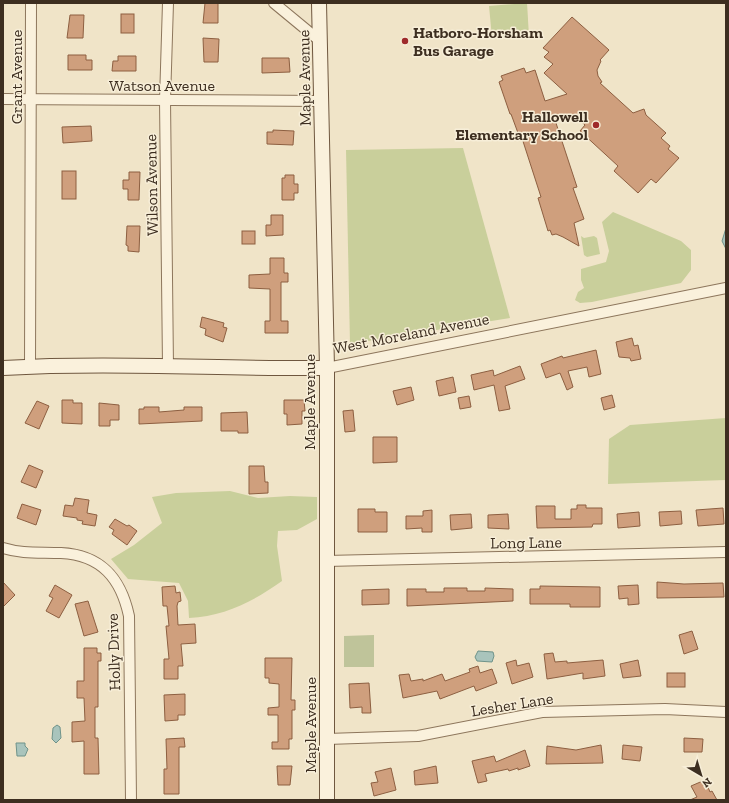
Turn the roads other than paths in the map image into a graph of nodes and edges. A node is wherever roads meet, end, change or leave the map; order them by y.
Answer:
1 (31, 3) edge
2 (168, 3) edge
3 (274, 3) edge
4 (319, 3) edge
5 (320, 41) junction
6 (3, 99) edge
7 (31, 99) junction
8 (165, 100) junction
9 (321, 101) junction
10 (726, 288) edge
11 (168, 366) junction
12 (30, 367) junction
13 (3, 368) edge
14 (327, 368) junction
15 (3, 548) edge
16 (726, 552) edge
17 (326, 562) junction
18 (726, 712) edge
19 (327, 739) junction
20 (131, 800) edge
21 (327, 800) edge

1 - 7 street, Grant Avenue
2 - 8 street, Wilson Avenue
3 - 5 street
4 - 5 street, Maple Avenue
5 - 9 street, Maple Avenue
6 - 7 street, Watson Avenue
7 - 8 street, Watson Avenue
7 - 12 street, Grant Avenue
8 - 9 street, Watson Avenue
8 - 11 street, Wilson Avenue
9 - 14 street, Maple Avenue
10 - 14 street, West Moreland Avenue
11 - 12 street, West Moreland Avenue
11 - 14 street, West Moreland Avenue
12 - 13 street, West Moreland Avenue
14 - 17 street, Maple Avenue
15 - 20 street, Holly Drive
16 - 17 street, Long Lane
17 - 19 street, Maple Avenue
18 - 19 street, Lesher Lane
19 - 21 street, Maple Avenue

